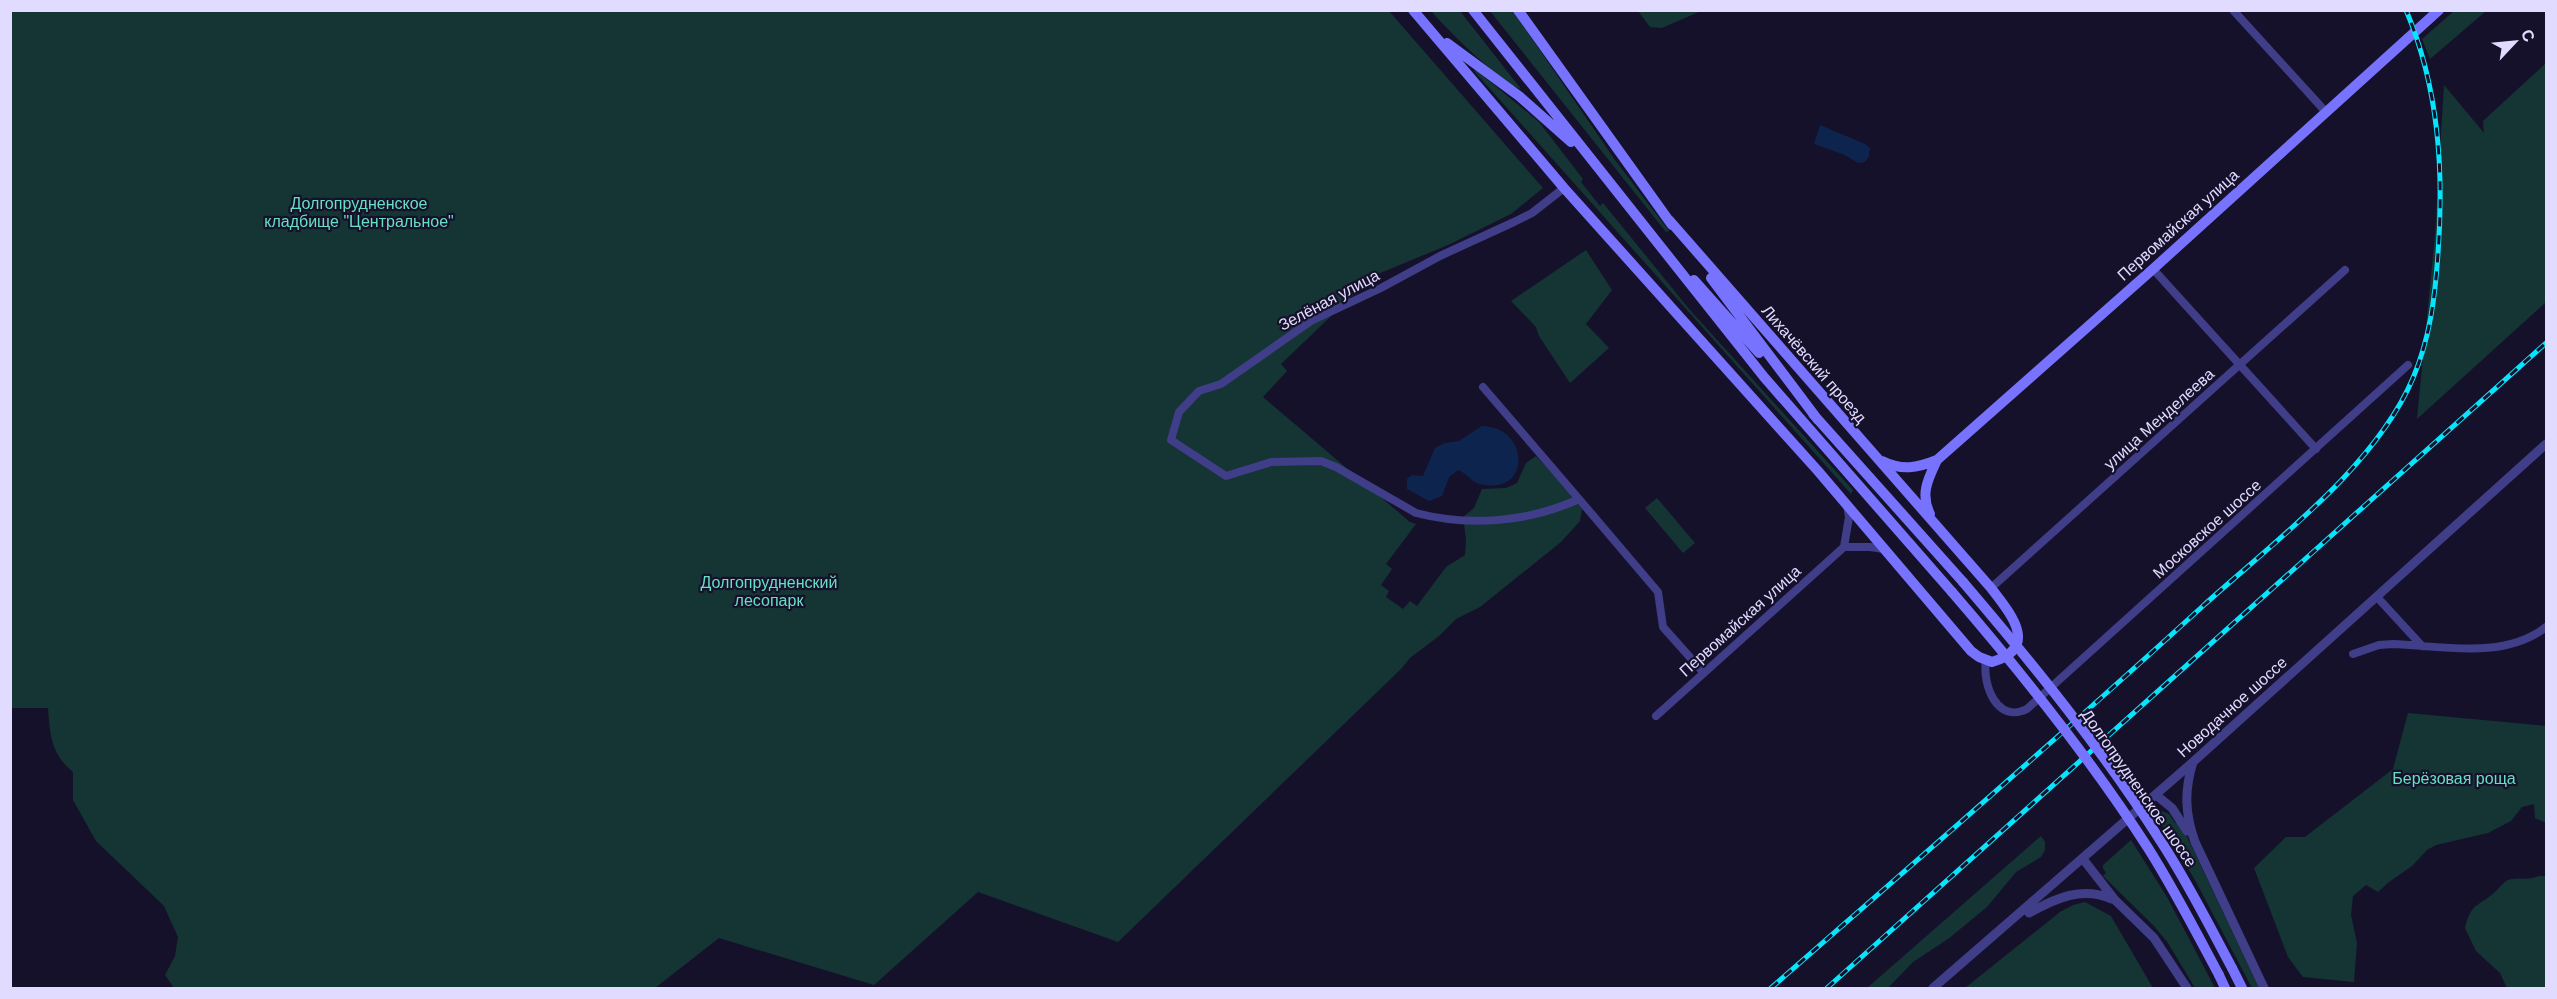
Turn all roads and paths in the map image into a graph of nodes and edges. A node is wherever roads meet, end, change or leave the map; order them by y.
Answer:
1 (1413, 10) edge
2 (1473, 10) edge
3 (1518, 10) edge
4 (2233, 10) edge
5 (2439, 10) edge
6 (1430, 31) junction
7 (2325, 111) junction
8 (1594, 162) junction
9 (1564, 188) junction
10 (1635, 213) junction
11 (1669, 220) junction
12 (2153, 269) junction
13 (2344, 270) dead end
14 (2240, 364) junction
15 (2408, 365) dead end
16 (1483, 387) dead end
17 (1818, 420) junction
18 (2547, 444) edge
19 (2316, 449) junction
20 (1876, 458) junction
21 (1937, 460) junction
22 (1850, 477) joint
23 (1579, 499) junction
24 (1847, 503) junction
25 (1938, 527) junction
26 (1844, 548) junction
27 (1886, 550) junction
28 (1963, 582) joint
29 (1991, 588) junction
30 (2377, 597) junction
31 (2547, 627) edge
32 (2422, 646) junction
33 (2352, 654) dead end
34 (1986, 660) junction
35 (1704, 673) junction
36 (1656, 716) dead end
37 (2193, 762) junction
38 (2156, 795) junction
39 (2195, 842) junction
40 (2083, 859) junction
41 (2115, 900) junction
42 (2014, 921) junction
43 (1933, 988) edge
44 (2187, 988) edge
45 (2225, 988) edge
46 (2242, 988) edge
47 (2264, 988) edge

1 - 6 main road
2 - 8 main road, Лихачёвский проезд
3 - 11 main road, Лихачёвский проезд
4 - 7 street
5 - 7 main road, Первомайская улица
6 - 8 main road
6 - 9 main road
7 - 12 main road, Первомайская улица
8 - 10 main road, Лихачёвский проезд
9 - 23 street, Зелёная улица
9 - 24 main road
10 - 17 main road, Лихачёвский проезд
10 - 22 main road, Лихачёвский проезд
11 - 17 main road, Лихачёвский проезд
11 - 20 main road, Лихачёвский проезд
12 - 14 street
12 - 21 main road, Первомайская улица
13 - 14 street, улица Менделеева
14 - 19 street
14 - 29 street, улица Менделеева
15 - 19 street, Московское шоссе
16 - 23 street
17 - 28 main road, Лихачёвский проезд
18 - 30 street, Новодачное шоссе
19 - 34 street, Московское шоссе
20 - 21 main road
20 - 25 main road, Лихачёвский проезд
21 - 25 main road
22 - 45 main road, Долгопрудненское шоссе, bridge
23 - 35 street
24 - 26 street
24 - 27 main road
25 - 29 main road
26 - 27 street
26 - 35 street, Первомайская улица
27 - 34 main road
28 - 46 main road, Долгопрудненское шоссе, bridge
29 - 34 main road
30 - 32 street
30 - 37 street, Новодачное шоссе
31 - 32 street
32 - 33 street
35 - 36 street, Первомайская улица
37 - 38 street, Новодачное шоссе
37 - 39 street
38 - 39 street
38 - 40 street, Новодачное шоссе
39 - 47 street
40 - 41 street
40 - 42 street, Новодачное шоссе
41 - 42 street
41 - 44 street
42 - 43 street, Новодачное шоссе

